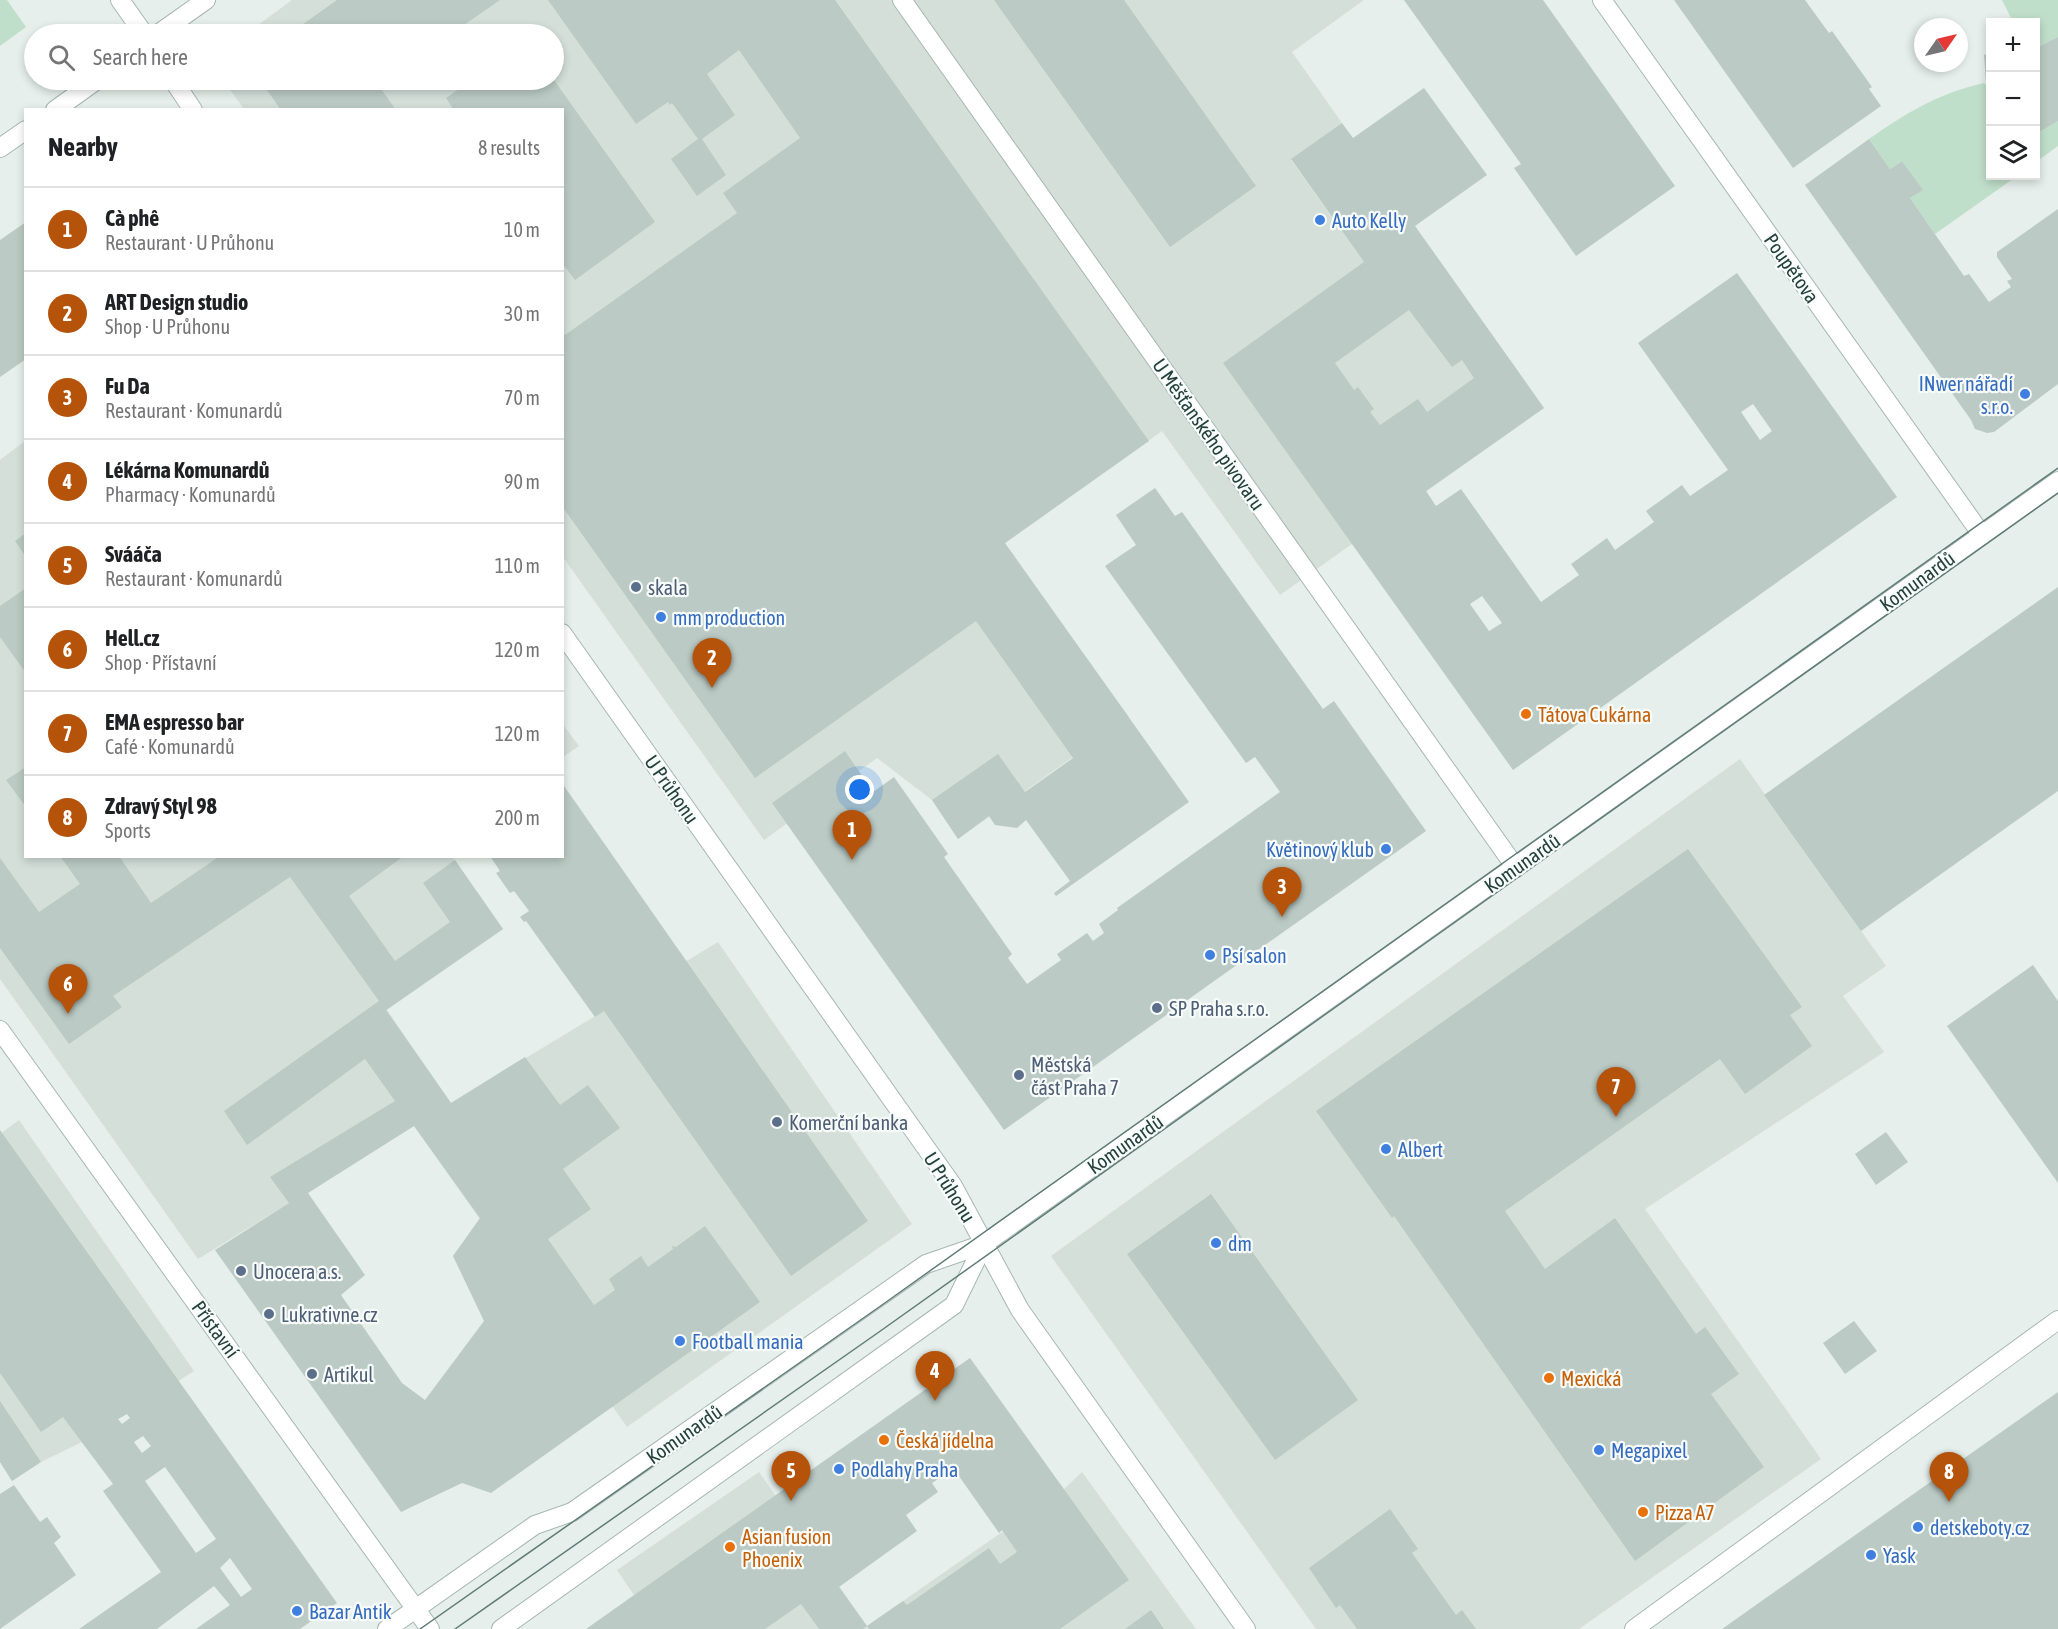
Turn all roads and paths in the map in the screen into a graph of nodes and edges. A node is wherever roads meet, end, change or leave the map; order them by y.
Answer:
1 (120, 0) edge
2 (206, 0) edge
3 (902, 0) edge
4 (1602, 0) edge
5 (137, 24) edge
6 (172, 24) edge
7 (83, 90) edge
8 (180, 90) edge
9 (58, 108) edge
10 (192, 108) edge
11 (24, 131) edge
12 (0, 148) edge
13 (2058, 481) edge
14 (1982, 535) junction
15 (564, 636) edge
16 (1516, 868) junction
17 (0, 1030) edge
18 (984, 1244) junction
19 (2058, 1320) edge
20 (416, 1608) junction
21 (387, 1629) edge
22 (430, 1629) edge
23 (501, 1629) edge
24 (1246, 1629) edge
25 (1634, 1629) edge

1 - 5 street
2 - 6 street
3 - 16 street, U Měšťanského pivovaru
4 - 14 street, Poupětova
7 - 9 street
8 - 10 street
11 - 12 street
13 - 14 street, Komunardů
14 - 16 street, Komunardů
15 - 18 street, U Průhonu
16 - 18 street, Komunardů
17 - 20 street, Přístavní
18 - 20 street, Komunardů
18 - 23 street, Komunardů
18 - 24 street, U Průhonu
19 - 25 street
20 - 21 street, Komunardů
20 - 22 street, Přístavní

